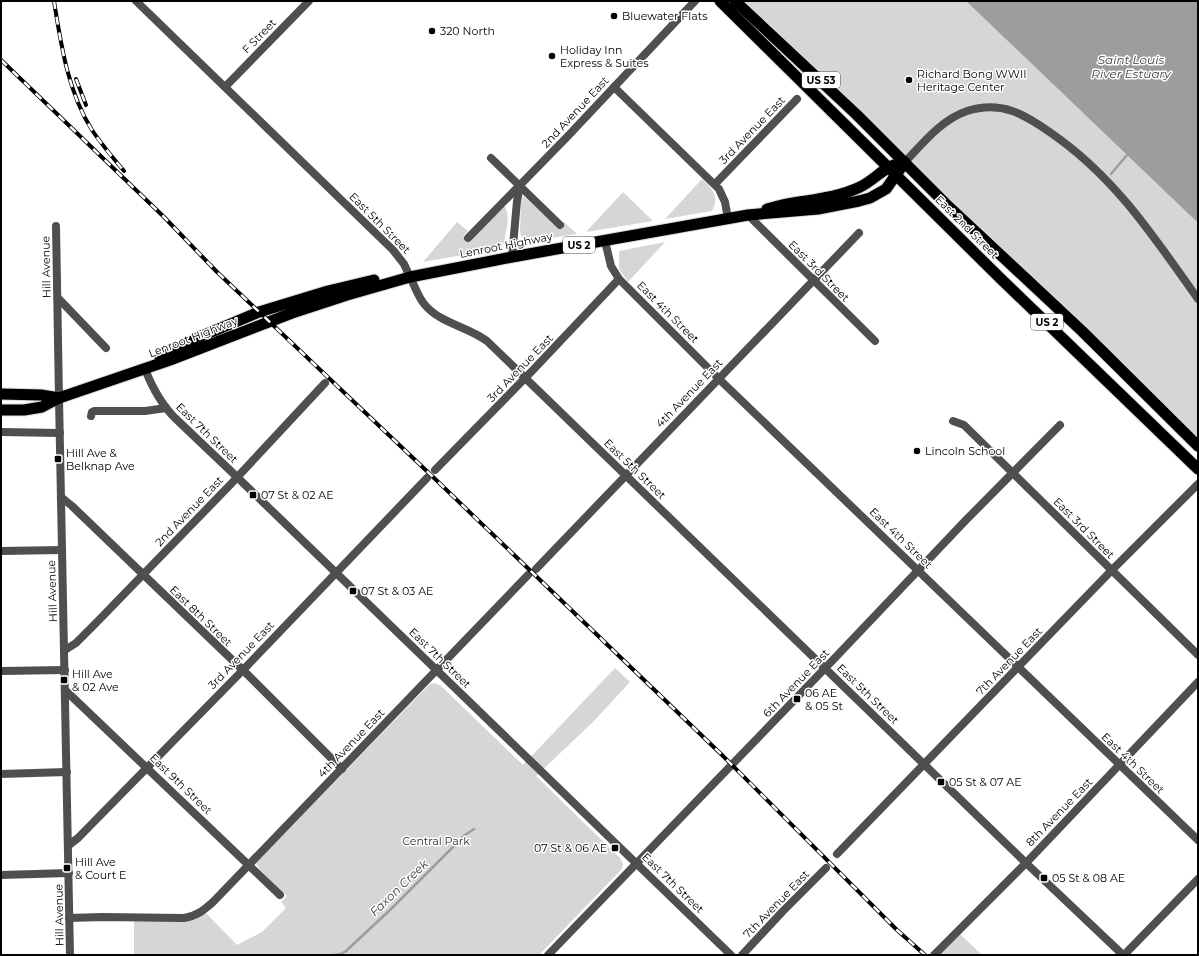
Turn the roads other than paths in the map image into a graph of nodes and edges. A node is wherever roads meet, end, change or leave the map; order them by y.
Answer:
1 (136, 1) edge
2 (309, 1) edge
3 (696, 1) edge
4 (720, 1) edge
5 (734, 1) edge
6 (225, 87) junction
7 (614, 87) junction
8 (797, 99) dead end
9 (491, 158) dead end
10 (905, 162) junction
11 (893, 171) junction
12 (715, 184) junction
13 (520, 185) junction
14 (748, 215) junction
15 (728, 219) junction
16 (560, 225) dead end
17 (56, 226) dead end
18 (859, 233) dead end
19 (468, 238) dead end
20 (605, 240) junction
21 (512, 257) junction
22 (410, 277) junction
23 (619, 279) junction
24 (813, 281) junction
25 (58, 298) junction
26 (1198, 300) edge
27 (875, 341) dead end
28 (106, 348) dead end
29 (145, 369) junction
30 (526, 378) junction
31 (718, 378) junction
32 (325, 383) dead end
33 (1, 394) edge
34 (60, 398) junction
35 (166, 408) junction
36 (1, 410) edge
37 (91, 416) dead end
38 (953, 421) dead end
39 (1060, 425) dead end
40 (1, 432) edge
41 (60, 433) junction
42 (1198, 446) edge
43 (1198, 469) edge
44 (435, 470) dead end
45 (1013, 473) junction
46 (626, 475) junction
47 (237, 477) junction
48 (427, 478) dead end
49 (1198, 484) edge
50 (61, 497) junction
51 (62, 550) junction
52 (1, 551) edge
53 (536, 569) dead end
54 (918, 570) junction
55 (1111, 571) junction
56 (336, 573) junction
57 (143, 574) junction
58 (528, 575) dead end
59 (65, 650) junction
60 (1198, 655) edge
61 (825, 668) junction
62 (1019, 668) junction
63 (65, 670) junction
64 (242, 670) junction
65 (437, 670) junction
66 (1, 671) edge
67 (1198, 682) edge
68 (66, 690) junction
69 (925, 765) junction
70 (1119, 765) junction
71 (147, 767) junction
72 (342, 769) junction
73 (67, 772) junction
74 (1, 774) edge
75 (1198, 840) edge
76 (69, 846) junction
77 (837, 854) dead end
78 (1026, 862) junction
79 (637, 863) junction
80 (249, 865) junction
81 (826, 868) dead end
82 (69, 874) junction
83 (1, 875) edge
84 (1198, 879) edge
85 (280, 895) dead end
86 (69, 918) junction
87 (70, 955) edge
88 (548, 955) edge
89 (731, 955) edge
90 (742, 955) edge
91 (934, 955) edge
92 (1124, 955) edge

1 - 6 street, East 5th Street
2 - 6 street, F Street
3 - 7 street, 2nd Avenue East
4 - 11 highway, East 2nd Street / US 53
5 - 10 highway, East 2nd Street / US 53
6 - 22 street, East 5th Street
7 - 12 street
7 - 13 street, 2nd Avenue East
8 - 12 street, 3rd Avenue East
9 - 13 street
10 - 11 highway, Lenroot Highway / US 2
10 - 26 street
10 - 42 highway, East 2nd Street / US 2
11 - 14 highway, Lenroot Highway / US 2
11 - 14 highway, Lenroot Highway / US 2
11 - 43 highway, East 2nd Street / US 2
12 - 15 street
13 - 16 street
13 - 19 street, 2nd Avenue East
13 - 21 street
14 - 15 highway, Lenroot Highway / US 2
14 - 24 street, East 3rd Street
15 - 20 highway, Lenroot Highway / US 2
17 - 25 street, Hill Avenue
18 - 24 street, 4th Avenue East
20 - 21 highway, Lenroot Highway / US 2
20 - 23 street, East 4th Street
21 - 22 highway, Lenroot Highway / US 2
22 - 29 highway, Lenroot Highway / US 2
22 - 30 street, East 5th Street
23 - 30 street, 3rd Avenue East
23 - 31 street, East 4th Street
24 - 27 street, East 3rd Street
24 - 31 street, 4th Avenue East
25 - 28 street
25 - 34 street, Hill Avenue
29 - 34 highway, Lenroot Highway / US 2
29 - 35 street, East 7th Street
30 - 44 street, 3rd Avenue East
30 - 46 street, East 5th Street
31 - 46 street, 4th Avenue East
31 - 54 street, East 4th Street
32 - 47 street, 2nd Avenue East
33 - 34 highway, US 2
34 - 36 highway, US 2
34 - 41 street, Hill Avenue
35 - 37 street
35 - 47 street, East 7th Street
38 - 45 street, East 3rd Street
39 - 45 street, 6th Avenue East
40 - 41 street
41 - 50 street, Hill Avenue
45 - 54 street, 6th Avenue East
45 - 55 street, East 3rd Street
46 - 53 street, 4th Avenue East
46 - 61 street, East 5th Street
47 - 56 street, East 7th Street
47 - 57 street, 2nd Avenue East
48 - 56 street, 3rd Avenue East
49 - 55 street, 7th Avenue East
50 - 51 street, Hill Avenue
50 - 57 street, East 8th Street
51 - 52 street
51 - 59 street, Hill Avenue
54 - 61 street, 6th Avenue East
54 - 62 street, East 4th Street
55 - 60 street, East 3rd Street
55 - 62 street, 7th Avenue East
56 - 64 street, 3rd Avenue East
56 - 65 street, East 7th Street
57 - 59 street, 2nd Avenue East
57 - 64 street, East 8th Street
58 - 65 street, 4th Avenue East
59 - 63 street, Hill Avenue
61 - 69 street, East 5th Street
61 - 79 street, 6th Avenue East
62 - 69 street, 7th Avenue East
62 - 70 street, East 4th Street
63 - 66 street
63 - 68 street, Hill Avenue
64 - 71 street, 3rd Avenue East
64 - 72 street, East 8th Street
65 - 72 street, 4th Avenue East
65 - 79 street, East 7th Street
67 - 70 street, 8th Avenue East
68 - 71 street, East 9th Street
68 - 73 street, Hill Avenue
69 - 77 street, 7th Avenue East
69 - 78 street, East 5th Street
70 - 75 street, East 4th Street
70 - 78 street, 8th Avenue East
71 - 76 street, 3rd Avenue East
71 - 80 street, East 9th Street
72 - 80 street, 4th Avenue East
73 - 74 street
73 - 76 street, Hill Avenue
76 - 82 street, Hill Avenue
78 - 91 street, 8th Avenue East
78 - 92 street, East 5th Street
79 - 88 street, 6th Avenue East
79 - 89 street, East 7th Street
80 - 85 street, East 9th Street
80 - 86 street, 4th Avenue East
81 - 90 street, 7th Avenue East
82 - 83 street
82 - 86 street, Hill Avenue
84 - 92 street
86 - 87 street, Hill Avenue

